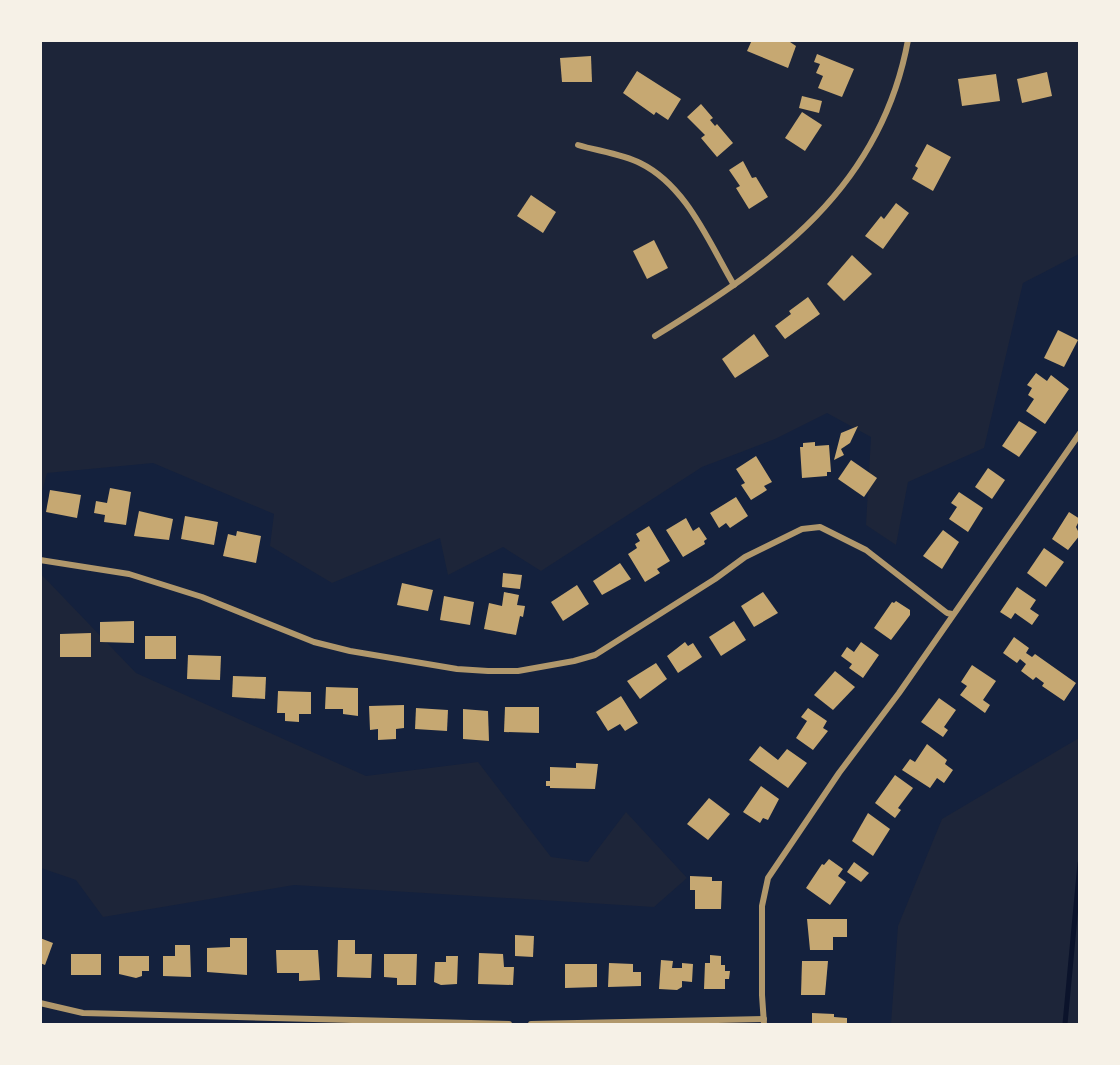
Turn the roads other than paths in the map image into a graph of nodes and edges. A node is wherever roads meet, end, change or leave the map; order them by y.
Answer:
1 (908, 40) edge
2 (578, 145) dead end
3 (734, 285) junction
4 (655, 336) dead end
5 (1080, 433) edge
6 (40, 560) edge
7 (952, 614) junction
8 (40, 1003) edge
9 (764, 1022) edge
10 (509, 1024) edge
11 (531, 1024) edge

1 - 3 street
2 - 3 street
3 - 4 street
5 - 7 street
6 - 7 street
7 - 9 street
8 - 10 street
9 - 11 street

